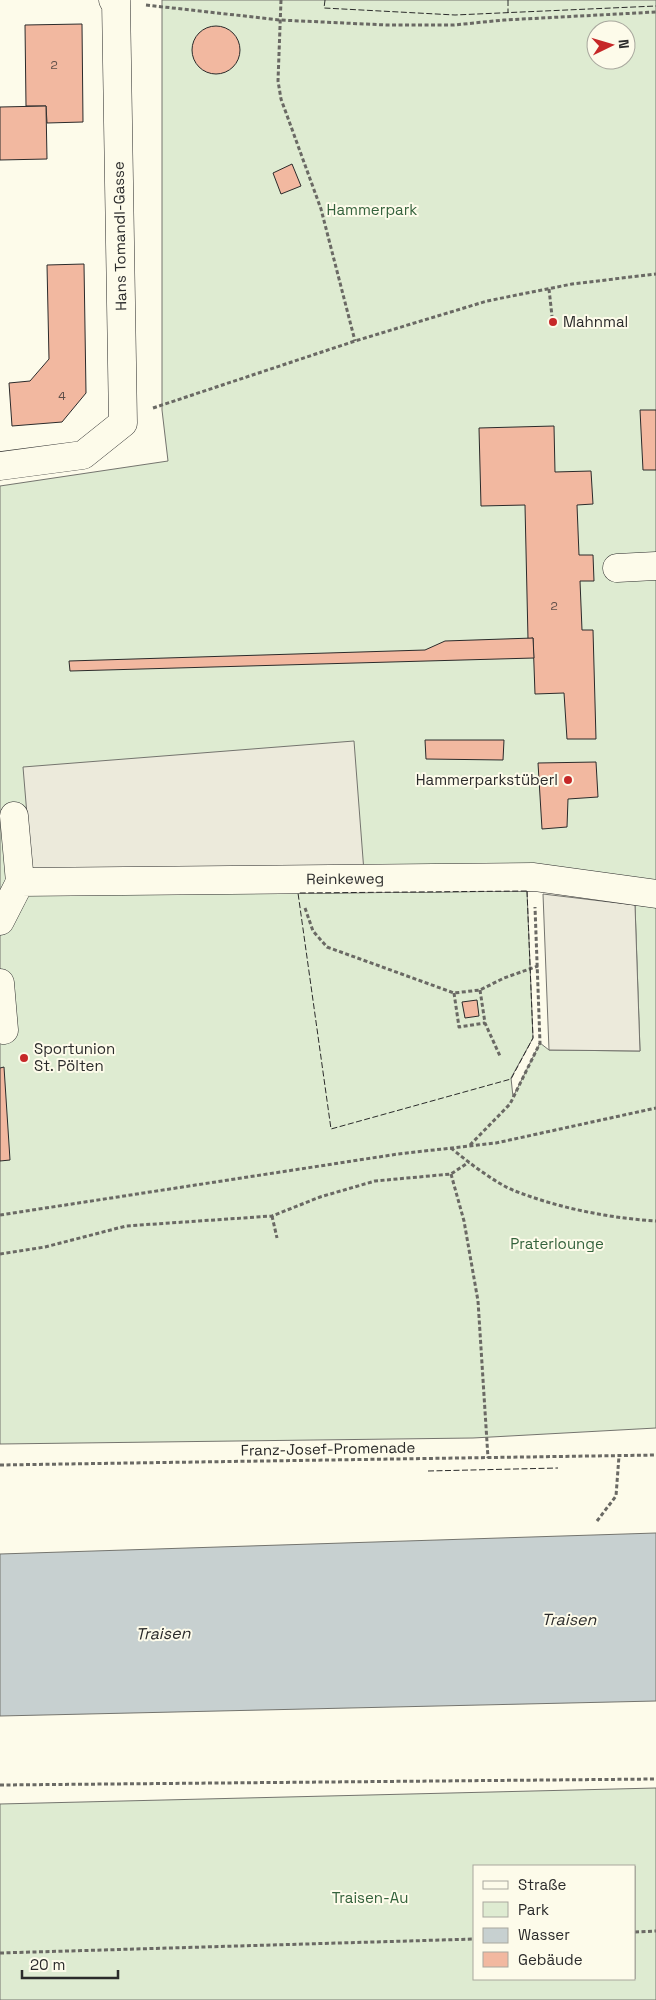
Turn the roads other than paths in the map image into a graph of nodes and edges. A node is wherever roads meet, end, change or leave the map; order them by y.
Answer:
1 (115, 1) edge
2 (0, 466) edge
3 (656, 566) edge
4 (617, 568) dead end
5 (14, 816) dead end
6 (26, 882) junction
7 (656, 894) edge
8 (0, 921) edge
9 (0, 983) edge
10 (4, 1030) dead end

1 - 2 street, Hans Tomandl-Gasse
3 - 4 street
5 - 6 street
6 - 7 street, Reinkeweg
6 - 8 street
9 - 10 street

